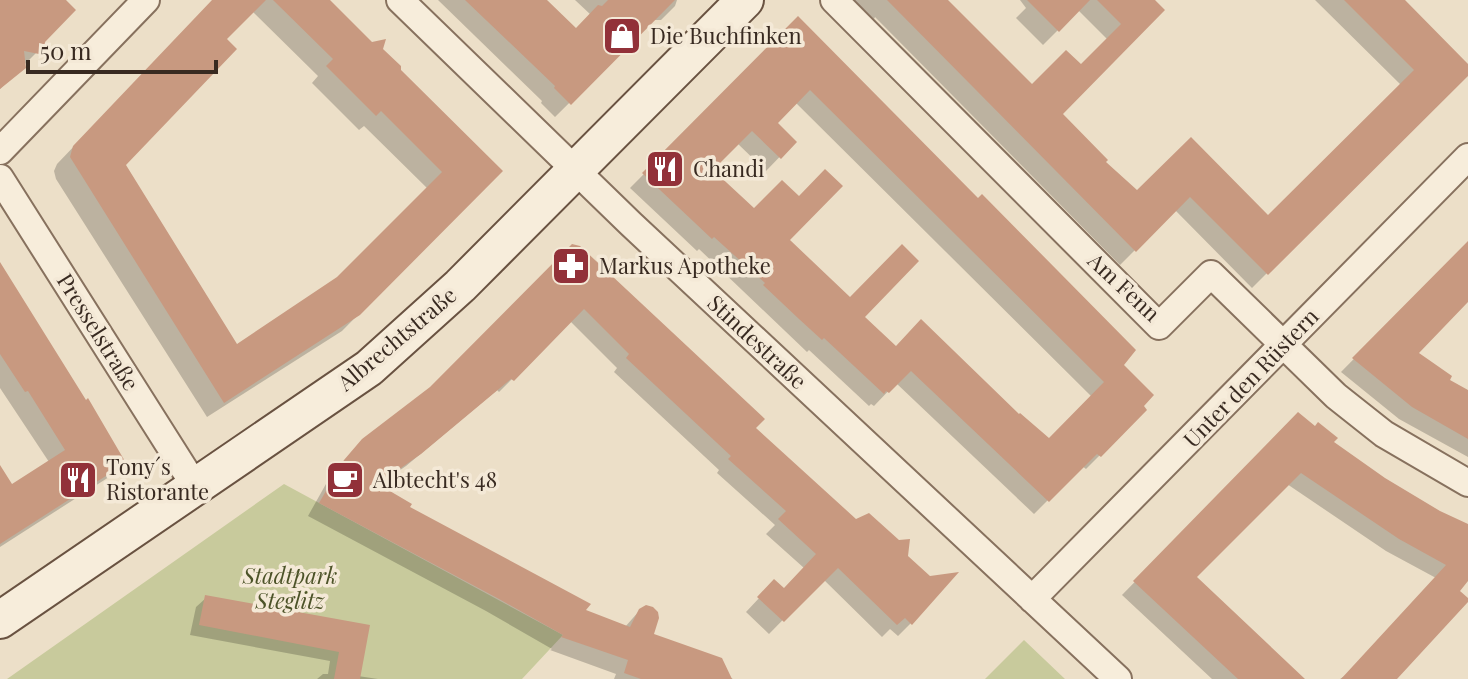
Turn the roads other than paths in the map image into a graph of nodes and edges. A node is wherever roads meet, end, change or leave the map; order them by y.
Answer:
1 (146, 0) edge
2 (400, 0) edge
3 (745, 0) edge
4 (834, 0) edge
5 (0, 151) edge
6 (1468, 157) edge
7 (575, 171) junction
8 (0, 178) edge
9 (1283, 345) junction
10 (1468, 483) edge
11 (195, 486) junction
12 (1032, 599) junction
13 (0, 620) edge
14 (1118, 679) edge

1 - 5 street
2 - 7 street, Stindestraße
3 - 7 street, Albrechtstraße
4 - 9 street, Am Fenn
6 - 9 street, Unter den Rüstern
7 - 11 street, Albrechtstraße
7 - 12 street, Stindestraße
8 - 11 street, Presselstraße
9 - 10 street, Am Fenn
9 - 12 street, Unter den Rüstern
11 - 13 street, Albrechtstraße
12 - 14 street, Stindestraße

